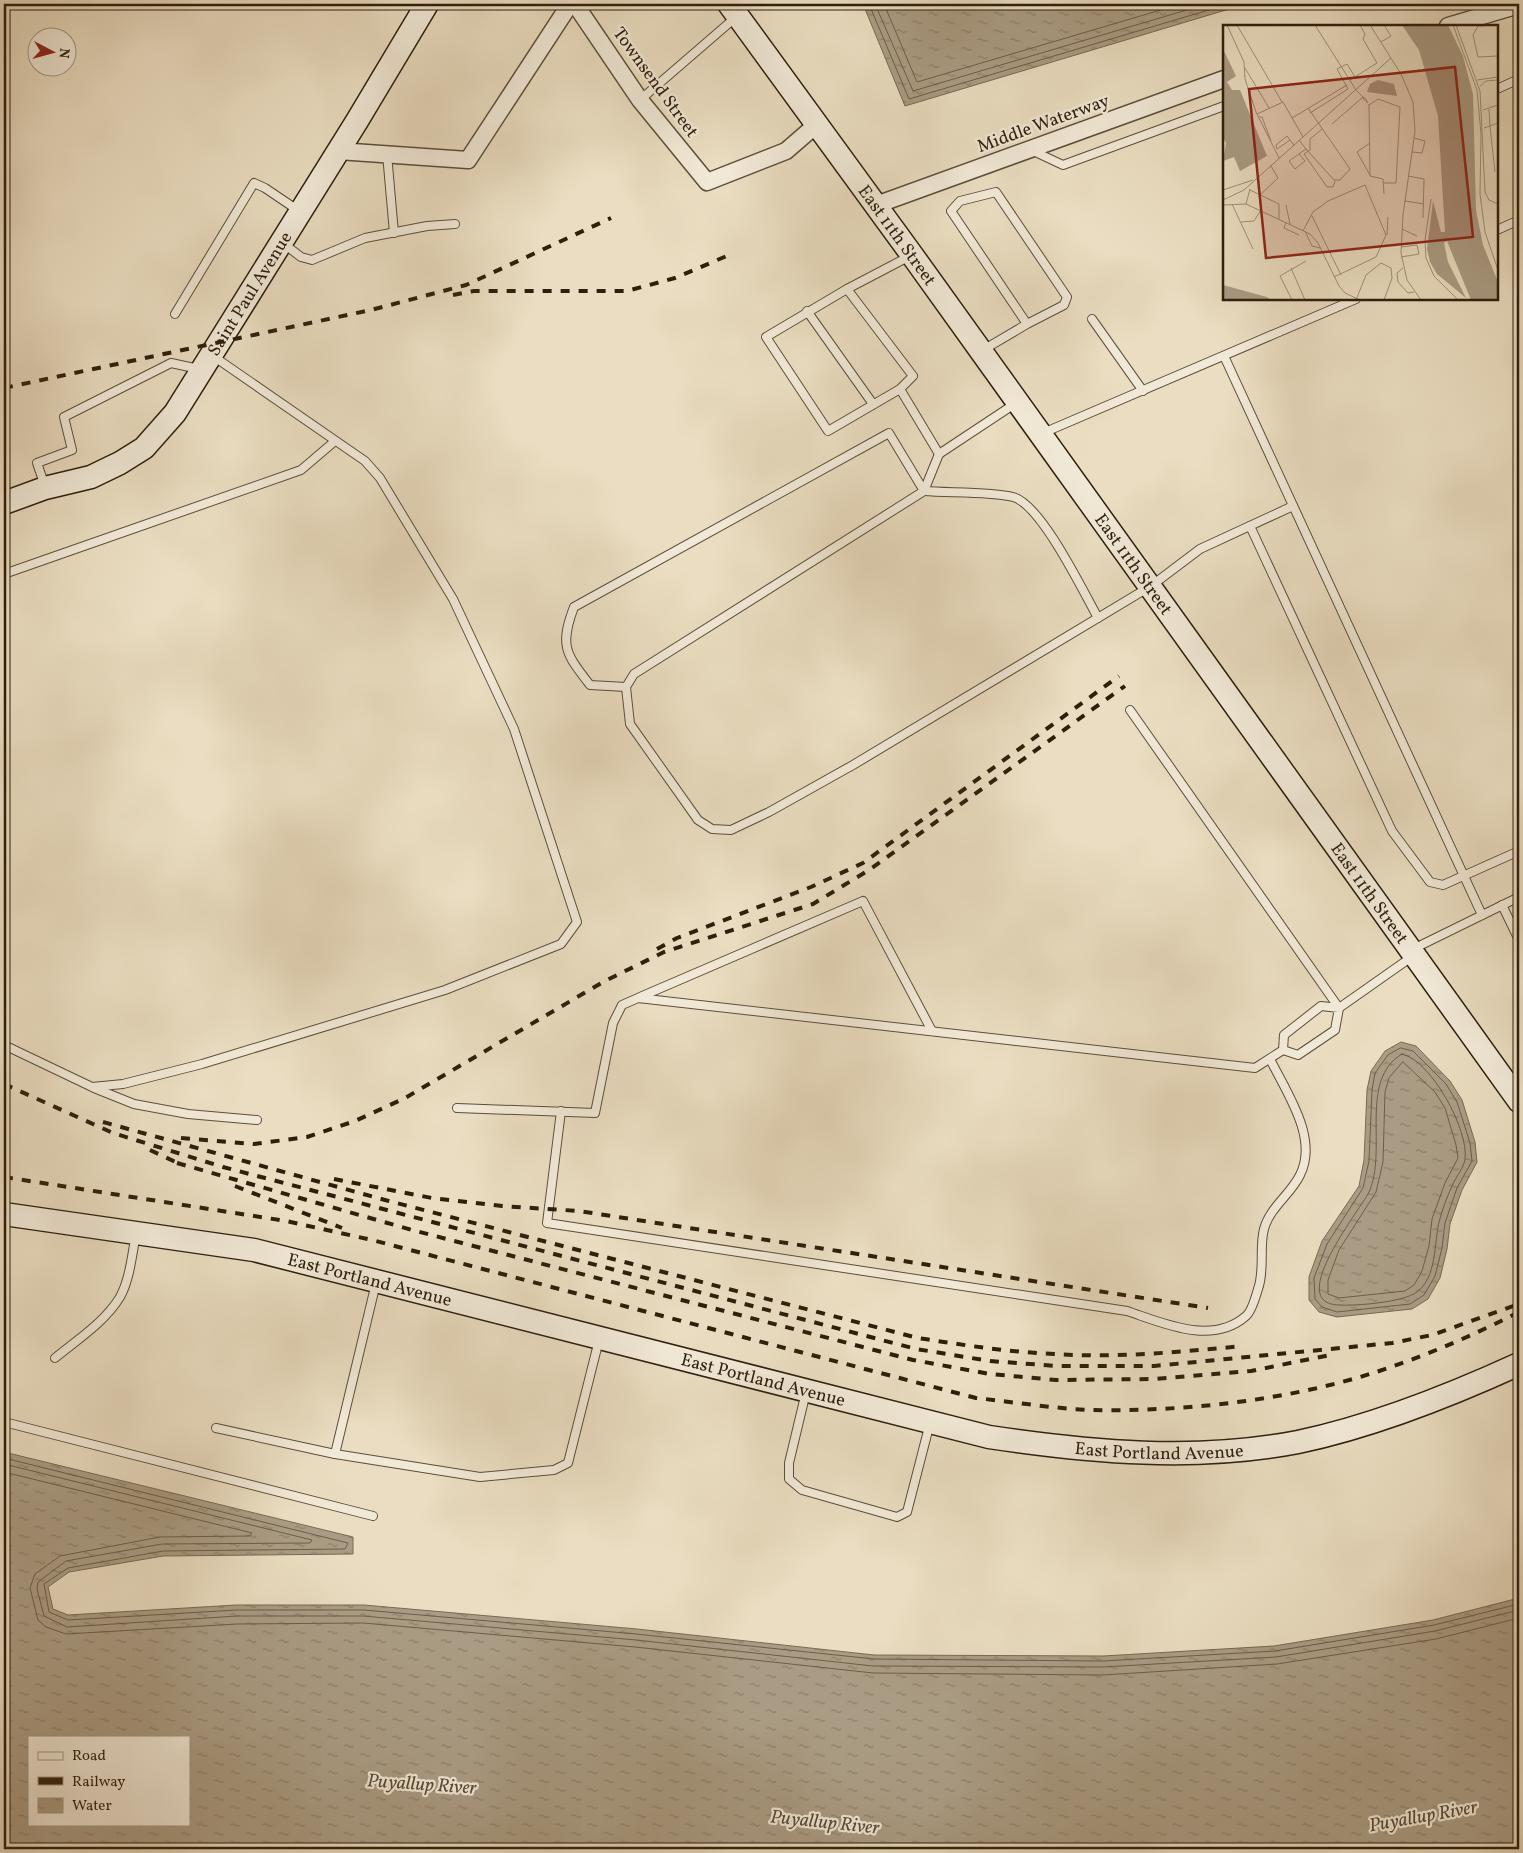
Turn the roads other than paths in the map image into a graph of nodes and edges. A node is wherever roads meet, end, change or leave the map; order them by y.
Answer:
1 (427, 4) edge
2 (570, 4) edge
3 (575, 4) edge
4 (1519, 5) edge
5 (737, 13) edge
6 (1451, 25) edge
7 (1519, 78) edge
8 (1223, 79) edge
9 (1498, 88) edge
10 (640, 100) junction
11 (1223, 106) edge
12 (816, 125) junction
13 (1029, 149) junction
14 (338, 151) junction
15 (387, 154) junction
16 (876, 205) junction
17 (301, 212) junction
18 (1519, 220) edge
19 (455, 224) dead end
20 (1498, 230) edge
21 (394, 233) junction
22 (282, 243) junction
23 (912, 255) junction
24 (848, 289) junction
25 (1354, 300) edge
26 (807, 311) junction
27 (175, 314) dead end
28 (1092, 319) dead end
29 (1028, 324) junction
30 (981, 351) junction
31 (1224, 356) junction
32 (208, 363) junction
33 (900, 389) junction
34 (1143, 390) junction
35 (1018, 402) junction
36 (873, 404) junction
37 (1041, 434) junction
38 (335, 441) junction
39 (938, 454) junction
40 (45, 488) junction
41 (924, 491) junction
42 (4, 504) edge
43 (1293, 506) junction
44 (1250, 526) junction
45 (4, 574) edge
46 (1150, 586) junction
47 (1098, 618) junction
48 (626, 687) junction
49 (1130, 710) dead end
50 (1519, 851) edge
51 (1464, 877) junction
52 (1519, 897) edge
53 (1502, 905) junction
54 (1482, 915) junction
55 (1519, 940) edge
56 (1413, 952) junction
57 (638, 998) junction
58 (1339, 1008) junction
59 (932, 1031) junction
60 (4, 1045) edge
61 (1283, 1050) junction
62 (1270, 1059) junction
63 (92, 1088) junction
64 (1519, 1101) edge
65 (457, 1108) dead end
66 (561, 1111) junction
67 (257, 1120) dead end
68 (4, 1214) edge
69 (136, 1232) junction
70 (376, 1281) junction
71 (599, 1338) junction
72 (55, 1358) dead end
73 (1519, 1364) edge
74 (806, 1392) junction
75 (4, 1422) edge
76 (931, 1422) junction
77 (216, 1428) dead end
78 (336, 1454) junction
79 (373, 1516) dead end

1 - 14 street, Saint Paul Avenue
2 - 15 street
3 - 10 street, Townsend Street
4 - 6 street
5 - 10 lane
5 - 12 street, East 11th Street
7 - 9 lane
8 - 13 street, Middle Waterway
10 - 12 street, Townsend Street
11 - 13 lane
12 - 16 street, East 11th Street
13 - 16 street, Middle Waterway
14 - 15 street
14 - 17 street, Saint Paul Avenue
15 - 21 lane
16 - 23 street, East 11th Street
17 - 22 street, Saint Paul Avenue
17 - 27 lane
18 - 20 lane
19 - 21 lane
21 - 22 lane
22 - 32 street, Saint Paul Avenue
23 - 24 lane
23 - 30 street, East 11th Street
24 - 26 lane
24 - 33 lane
25 - 31 lane
26 - 36 lane
26 - 36 lane
28 - 34 lane
29 - 29 lane
29 - 30 lane
30 - 35 street, East 11th Street
31 - 34 lane
31 - 43 lane
32 - 38 lane
32 - 40 street, Saint Paul Avenue
32 - 40 lane
33 - 36 lane
33 - 39 lane
34 - 37 lane
35 - 37 street, East 11th Street
35 - 39 lane
37 - 46 street, East 11th Street
38 - 45 lane
38 - 63 lane
39 - 41 lane
40 - 42 street, Saint Paul Avenue
41 - 47 lane
41 - 48 lane
41 - 48 lane
43 - 44 lane
43 - 51 lane
44 - 46 lane
44 - 51 lane
46 - 47 lane
46 - 56 street, East 11th Street
47 - 48 lane
49 - 58 lane
50 - 51 lane
51 - 54 lane
52 - 53 lane
53 - 54 lane
53 - 55 lane
54 - 56 lane
56 - 58 lane
56 - 64 street, East 11th Street
57 - 59 lane
57 - 59 lane
57 - 66 lane
58 - 61 lane
58 - 61 lane
59 - 62 lane
60 - 63 lane
61 - 62 lane
62 - 66 lane
63 - 67 lane
65 - 66 lane
68 - 69 street, East Portland Avenue
69 - 70 street, East Portland Avenue
69 - 72 lane
70 - 71 street, East Portland Avenue
70 - 78 lane
71 - 74 street, East Portland Avenue
71 - 78 lane
73 - 76 street, East Portland Avenue
74 - 76 street, East Portland Avenue
74 - 76 lane
75 - 79 lane
77 - 78 lane

